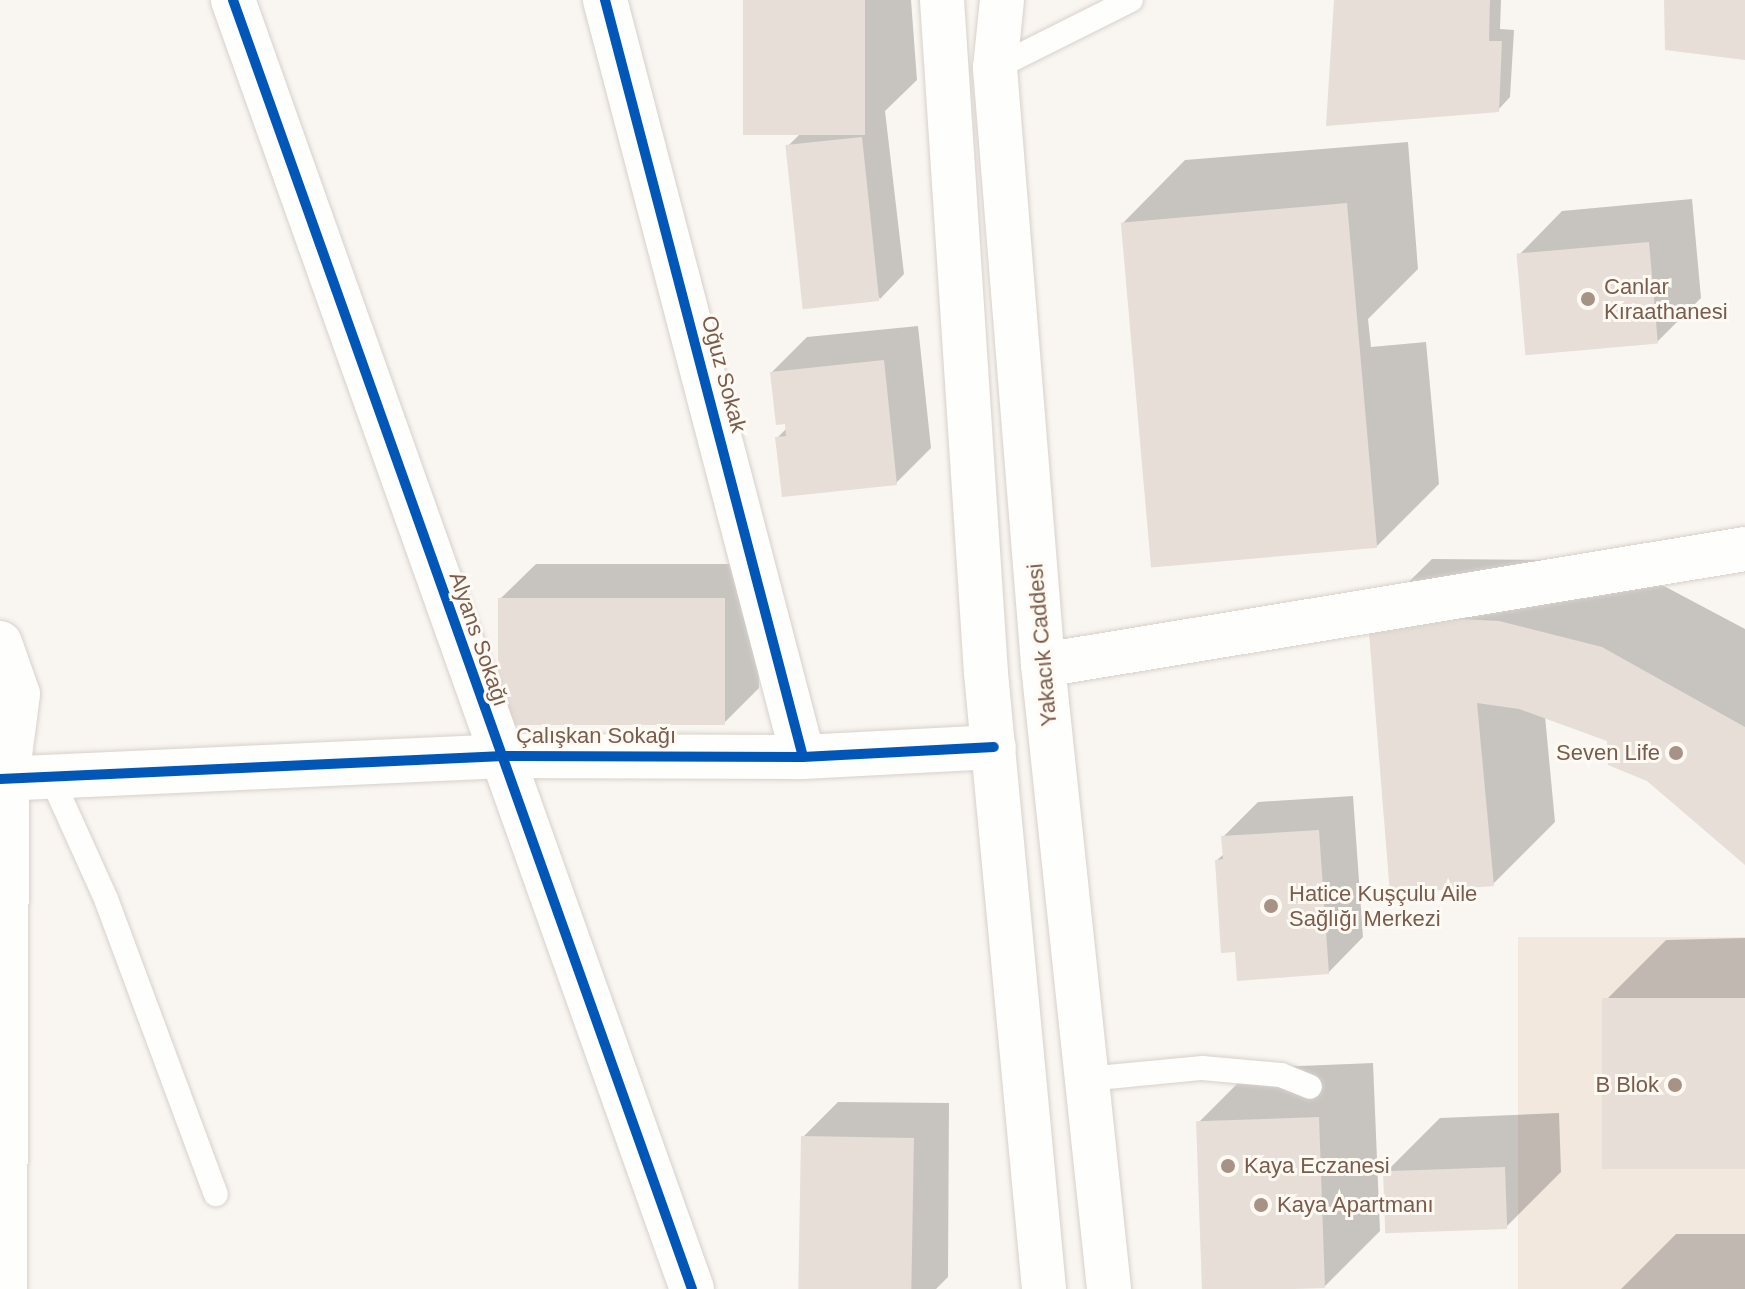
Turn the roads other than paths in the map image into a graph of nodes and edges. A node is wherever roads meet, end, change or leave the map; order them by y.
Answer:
1 (233, 0) edge
2 (605, 0) edge
3 (942, 0) edge
4 (1002, 0) edge
5 (1131, 0) edge
6 (995, 68) junction
7 (1745, 549) edge
8 (0, 643) edge
9 (1043, 665) junction
10 (994, 747) junction
11 (498, 756) junction
12 (803, 757) junction
13 (51, 777) junction
14 (4, 779) edge
15 (1087, 1079) junction
16 (1310, 1087) dead end
17 (216, 1194) dead end
18 (5, 1289) edge
19 (692, 1289) edge
20 (1044, 1289) edge
21 (1109, 1289) edge

1 - 11 street, Alyans Sokağı
2 - 12 street, Oğuz Sokak
3 - 10 street
4 - 6 street, Yakacık Caddesi
5 - 6 lane
6 - 9 street, Yakacık Caddesi
7 - 9 street
8 - 14 street
9 - 15 street, Yakacık Caddesi
10 - 12 street, Çalışkan Sokağı
10 - 20 street
11 - 12 street, Çalışkan Sokağı
11 - 13 street, Çalışkan Sokağı
11 - 19 street, Alyans Sokağı
13 - 14 street, Çalışkan Sokağı
13 - 17 lane
14 - 18 street
15 - 16 lane
15 - 21 street, Yakacık Caddesi

